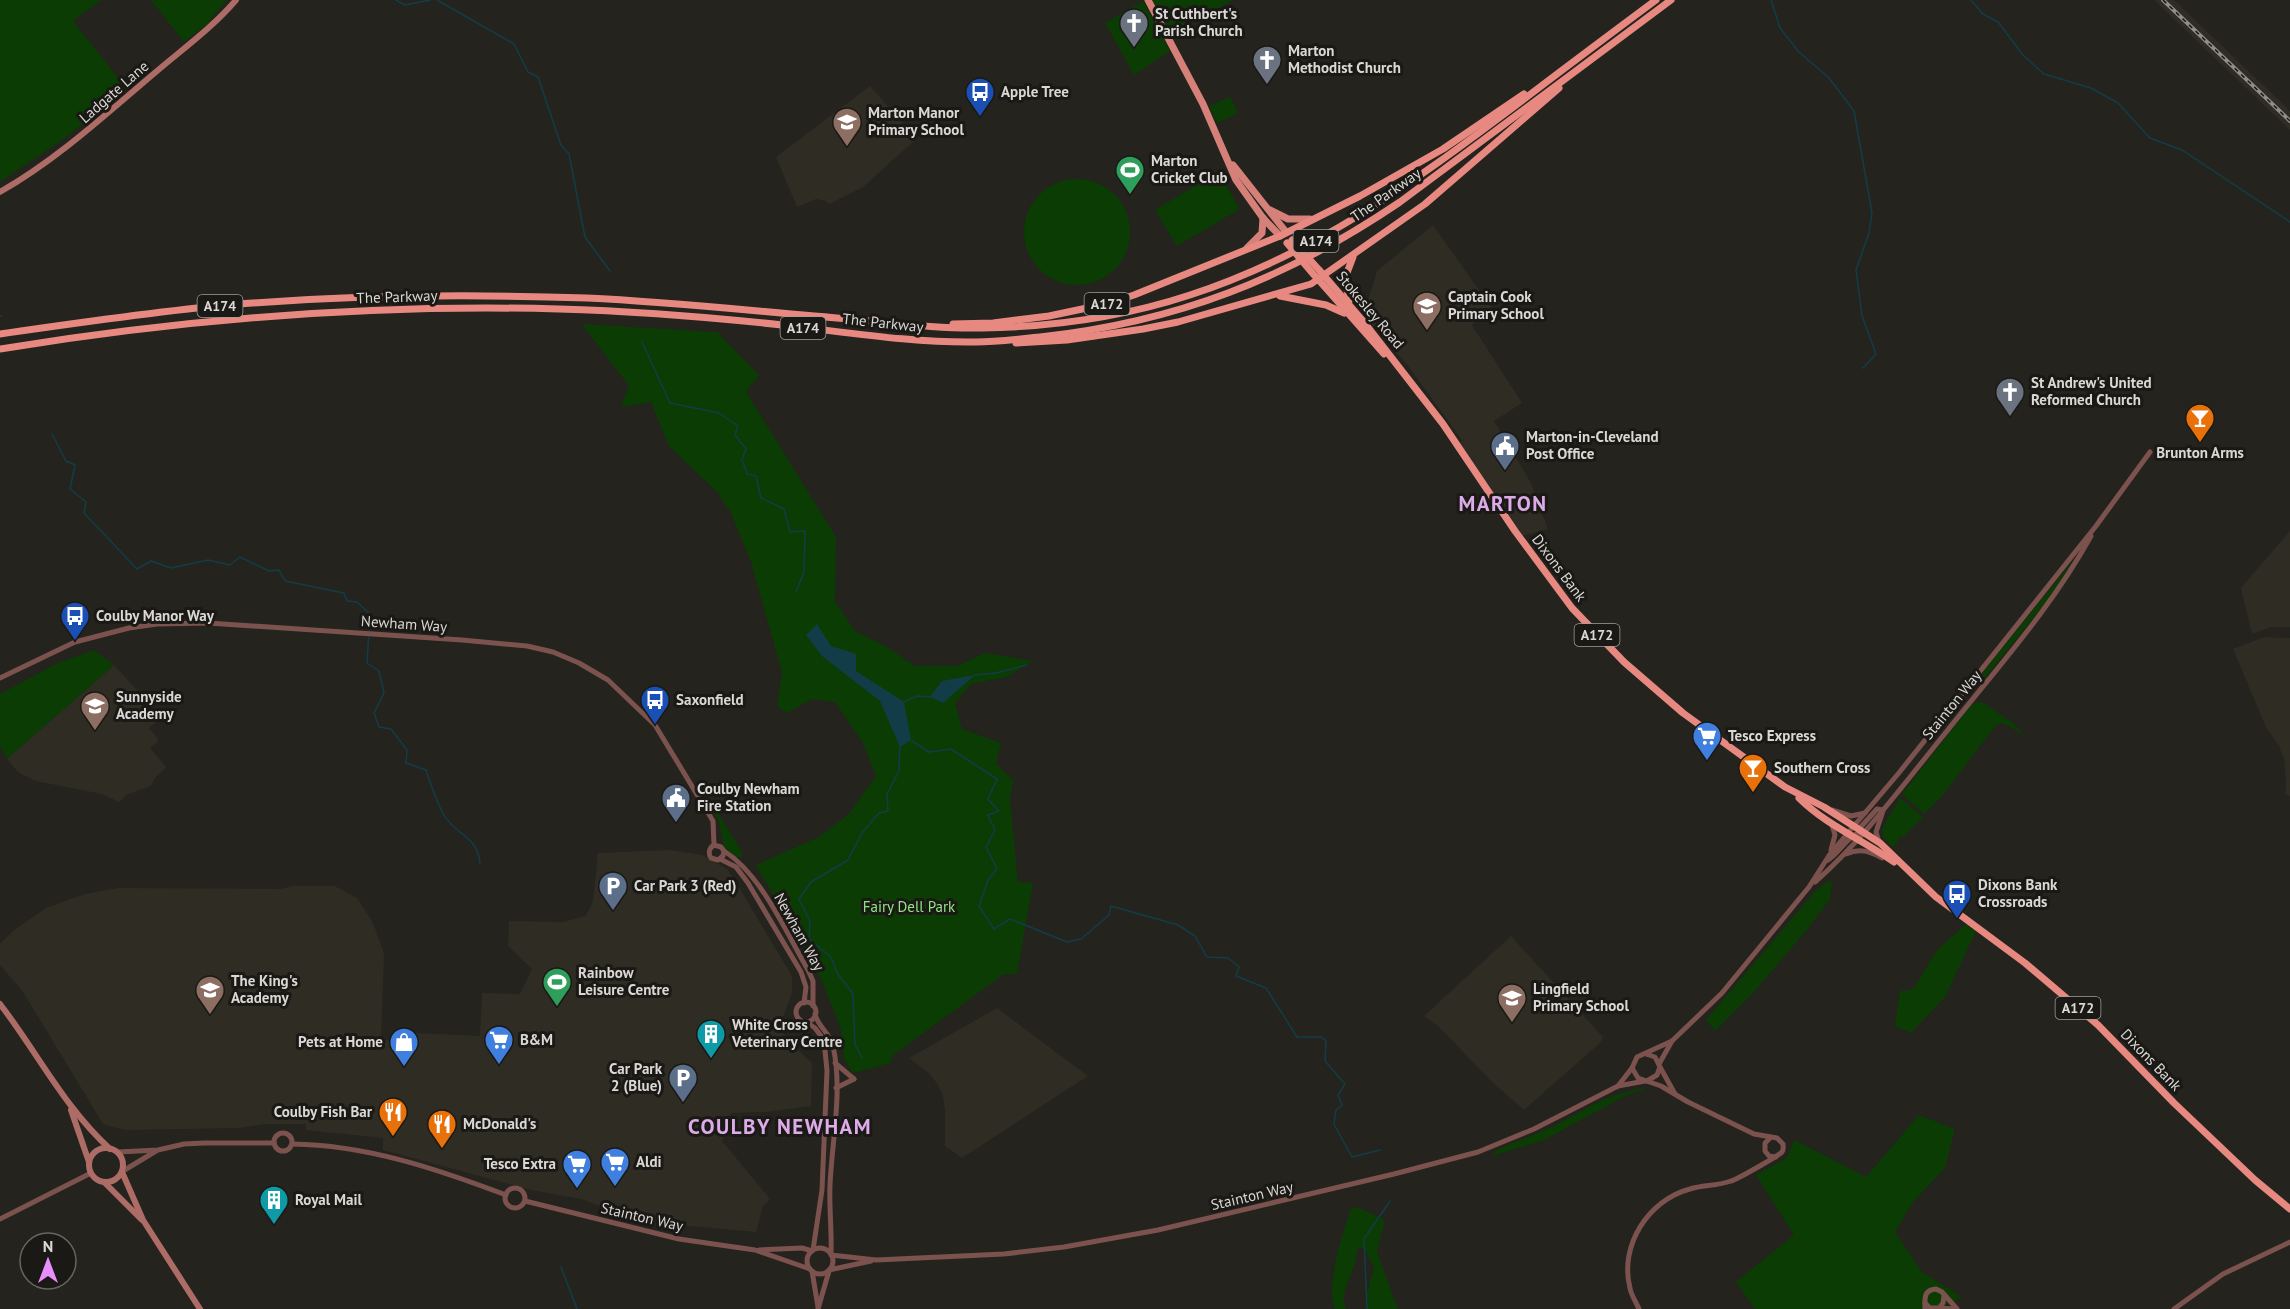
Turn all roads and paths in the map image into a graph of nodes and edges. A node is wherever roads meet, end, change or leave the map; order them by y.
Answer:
1 (236, 0) edge
2 (1148, 0) edge
3 (1656, 0) edge
4 (1671, 0) edge
5 (1558, 74) junction
6 (1571, 75) junction
7 (1228, 159) junction
8 (0, 192) edge
9 (1263, 205) junction
10 (1263, 218) junction
11 (1310, 219) junction
12 (1283, 234) junction
13 (1247, 248) junction
14 (1355, 255) junction
15 (1319, 275) junction
16 (1275, 296) junction
17 (1350, 304) junction
18 (1349, 315) junction
19 (1361, 323) junction
20 (914, 325) junction
21 (0, 334) edge
22 (986, 342) junction
23 (0, 349) edge
24 (2150, 452) dead end
25 (2096, 526) junction
26 (0, 678) edge
27 (1793, 792) junction
28 (1824, 807) junction
29 (1883, 810) junction
30 (1865, 813) junction
31 (1832, 825) junction
32 (1856, 832) junction
33 (1880, 843) junction
34 (714, 845) junction
35 (724, 851) junction
36 (1830, 854) junction
37 (1844, 855) junction
38 (720, 858) junction
39 (1825, 862) junction
40 (1904, 868) junction
41 (1809, 887) junction
42 (804, 1003) junction
43 (0, 1004) edge
44 (813, 1006) junction
45 (815, 1014) junction
46 (806, 1022) junction
47 (1672, 1041) junction
48 (1644, 1054) junction
49 (835, 1063) junction
50 (1659, 1065) junction
51 (1632, 1068) junction
52 (1646, 1081) junction
53 (1618, 1086) junction
54 (836, 1088) junction
55 (1675, 1094) junction
56 (69, 1104) junction
57 (1754, 1134) junction
58 (1770, 1138) junction
59 (274, 1143) junction
60 (292, 1144) junction
61 (110, 1149) junction
62 (158, 1150) junction
63 (1764, 1150) junction
64 (118, 1152) junction
65 (1778, 1156) junction
66 (89, 1162) junction
67 (1759, 1165) junction
68 (122, 1172) junction
69 (91, 1173) junction
70 (105, 1183) junction
71 (506, 1195) junction
72 (525, 1201) junction
73 (2290, 1209) edge
74 (0, 1219) edge
75 (143, 1220) junction
76 (2290, 1242) edge
77 (755, 1250) junction
78 (813, 1251) junction
79 (831, 1254) junction
80 (876, 1260) junction
81 (811, 1270) junction
82 (829, 1271) junction
83 (1943, 1294) junction
84 (1925, 1306) edge
85 (1937, 1308) edge
86 (200, 1309) edge
87 (818, 1309) edge
88 (1639, 1309) edge
89 (1957, 1309) edge
90 (2174, 1309) edge

1 - 8 main road, Ladgate Lane
2 - 7 main road, Stokesley Road / A172
3 - 5 highway, The Parkway / A174
4 - 6 highway, The Parkway / A174
5 - 11 highway, A174
5 - 20 highway, The Parkway / A174
6 - 14 highway
6 - 22 highway, The Parkway / A174
7 - 9 main road, Stokesley Road / A172
7 - 10 main road, Stokesley Road / A172
9 - 11 main road, A174
9 - 12 main road, Stokesley Road / A172
10 - 12 main road, Stokesley Road / A172
10 - 13 main road
11 - 12 highway, A174
12 - 13 highway, A172
12 - 15 highway, Stokesley Road / A172, bridge
13 - 20 highway, A172
14 - 15 highway
14 - 17 highway
15 - 16 highway, A174
15 - 17 highway, Stokesley Road / A172
15 - 18 highway, A172
16 - 18 highway, A174
16 - 22 highway, A174
17 - 19 highway, Stokesley Road / A172
18 - 19 highway, A172
19 - 27 highway, Dixons Bank / A172
20 - 21 highway, The Parkway / A174
22 - 23 highway, The Parkway / A174
24 - 25 street, Stainton Way
25 - 29 street, Stainton Way
25 - 30 street, Stainton Way
26 - 34 street, Newham Way
27 - 28 highway, Dixons Bank / A172
27 - 31 highway, Dixons Bank / A172
28 - 30 street, A172
28 - 32 highway, Dixons Bank / A172
29 - 32 street, Stainton Way
29 - 33 street
30 - 32 street, Stainton Way
31 - 32 highway, Dixons Bank / A172
31 - 36 street
32 - 33 highway, Dixons Bank / A172
32 - 36 street, Stainton Way
32 - 37 street, Stainton Way
32 - 39 street
32 - 40 highway, Dixons Bank / A172
33 - 40 highway, Dixons Bank / A172
34 - 35 street, Newham Way
34 - 38 street, Newham Way
35 - 38 street
35 - 44 street, Newham Way
36 - 39 street, Stainton Way
37 - 40 street
37 - 41 street, Stainton Way
38 - 42 street, Newham Way
39 - 41 street, Stainton Way
40 - 73 highway, Dixons Bank / A172
41 - 47 street, Stainton Way
42 - 44 street
42 - 46 street, Newham Way
43 - 56 main road
44 - 45 street, Newham Way
45 - 46 street
45 - 49 street, Newham Way
46 - 78 street
47 - 48 street, Stainton Way
47 - 50 street, Stainton Way
48 - 50 street
48 - 51 street
49 - 54 street, Newham Way
49 - 54 street
50 - 52 street
50 - 55 street
51 - 52 street
51 - 53 street, Stainton Way
52 - 53 street, Stainton Way
52 - 55 street
53 - 80 street, Stainton Way
54 - 79 street, Newham Way
55 - 57 street
56 - 61 main road
56 - 66 main road
57 - 58 street
57 - 63 street
58 - 63 street
58 - 65 street
59 - 60 street
59 - 60 street
59 - 62 street
60 - 71 street
61 - 64 main road
61 - 66 main road
62 - 64 street
62 - 68 street
63 - 65 street
63 - 67 street
64 - 68 main road
65 - 67 street
66 - 69 main road
67 - 88 street
68 - 70 main road
68 - 75 main road
69 - 70 main road
69 - 74 street
70 - 75 main road
71 - 72 street
71 - 72 street
72 - 77 street, Stainton Way
75 - 86 main road
76 - 90 street
77 - 78 street, Stainton Way
77 - 81 street, Stainton Way
78 - 79 street
78 - 81 street
79 - 80 street, Stainton Way
79 - 82 street
80 - 82 street, Stainton Way
81 - 82 street
81 - 87 street
82 - 87 street
83 - 84 street
83 - 85 street
83 - 89 street
84 - 85 street
85 - 89 street

